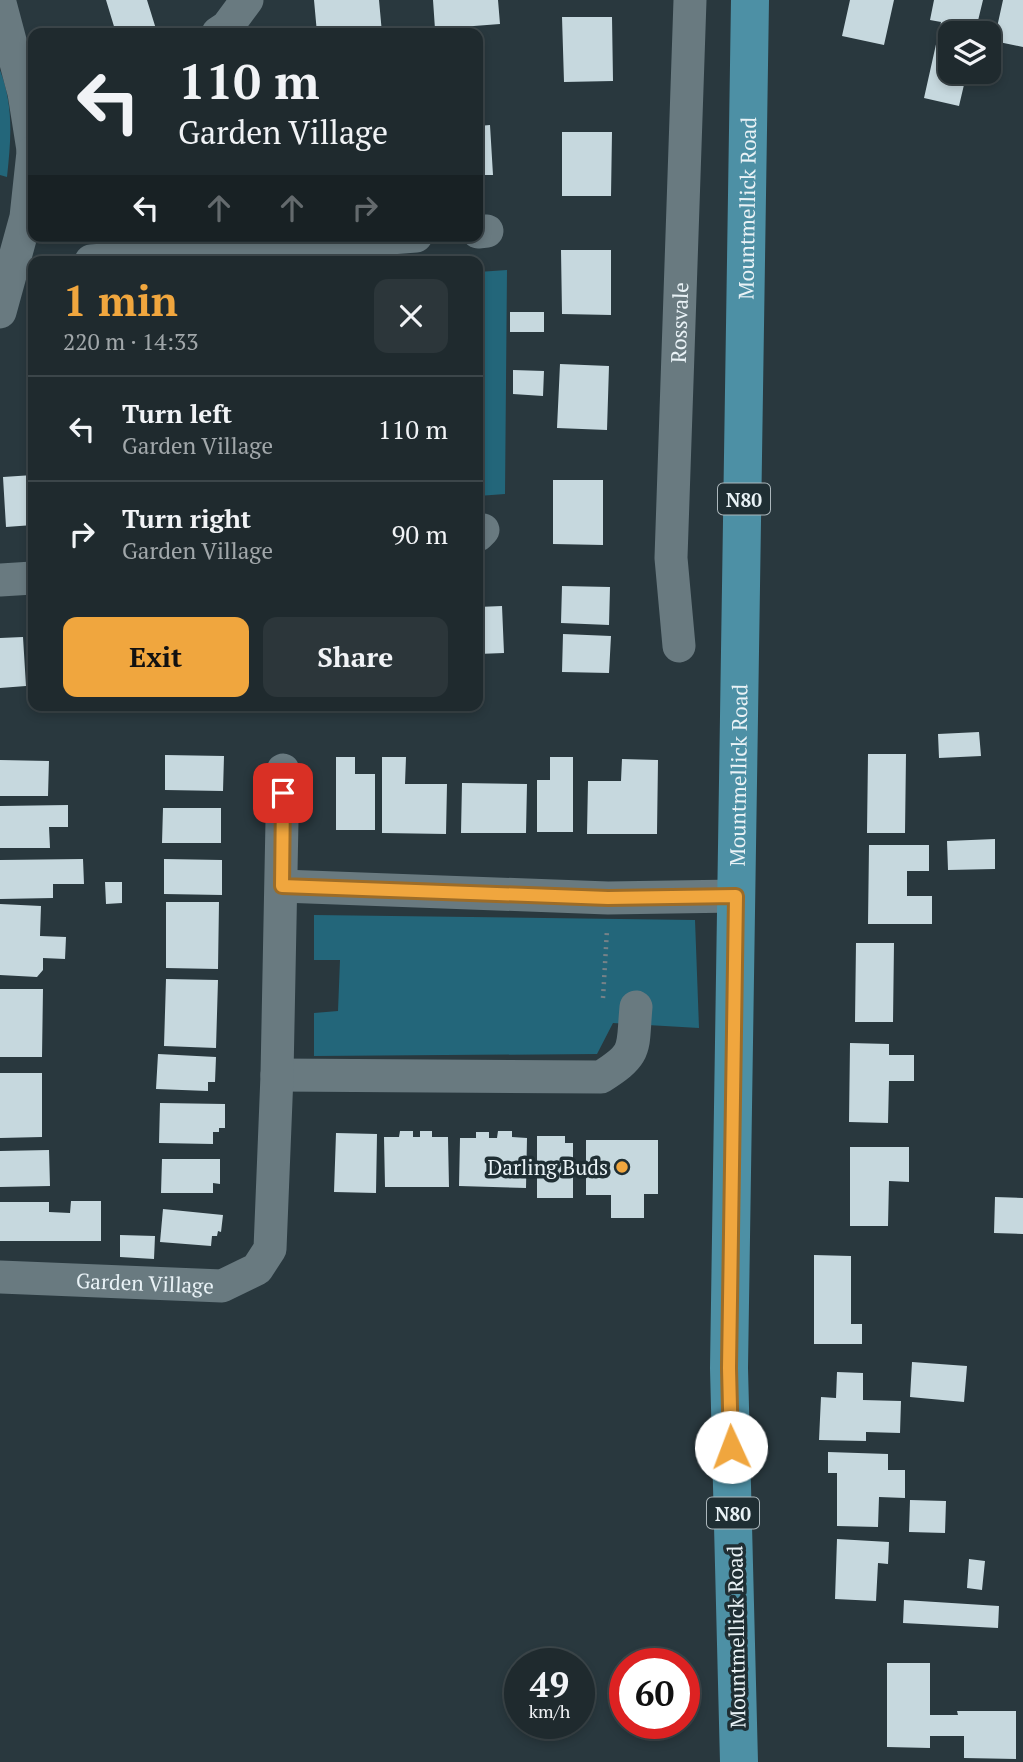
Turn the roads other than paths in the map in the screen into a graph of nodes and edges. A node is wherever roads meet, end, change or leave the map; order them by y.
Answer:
1 (247, 0) edge
2 (690, 0) edge
3 (750, 0) edge
4 (0, 3) edge
5 (226, 28) edge
6 (28, 89) edge
7 (28, 198) edge
8 (338, 242) edge
9 (156, 256) edge
10 (22, 266) edge
11 (0, 312) edge
12 (28, 578) edge
13 (0, 580) edge
14 (679, 646) dead end
15 (283, 769) dead end
16 (282, 886) junction
17 (736, 896) junction
18 (636, 1007) dead end
19 (277, 1075) junction
20 (0, 1277) edge
21 (739, 1762) edge

1 - 5 street
2 - 14 street, Rossvale
3 - 17 main road, Mountmellick Road / N80
4 - 6 street
7 - 10 street
8 - 9 street
10 - 11 street
12 - 13 street
15 - 16 street, Garden Village
16 - 17 street
16 - 19 street, Garden Village
17 - 21 main road, Mountmellick Road / N80
18 - 19 street
19 - 20 street, Garden Village

